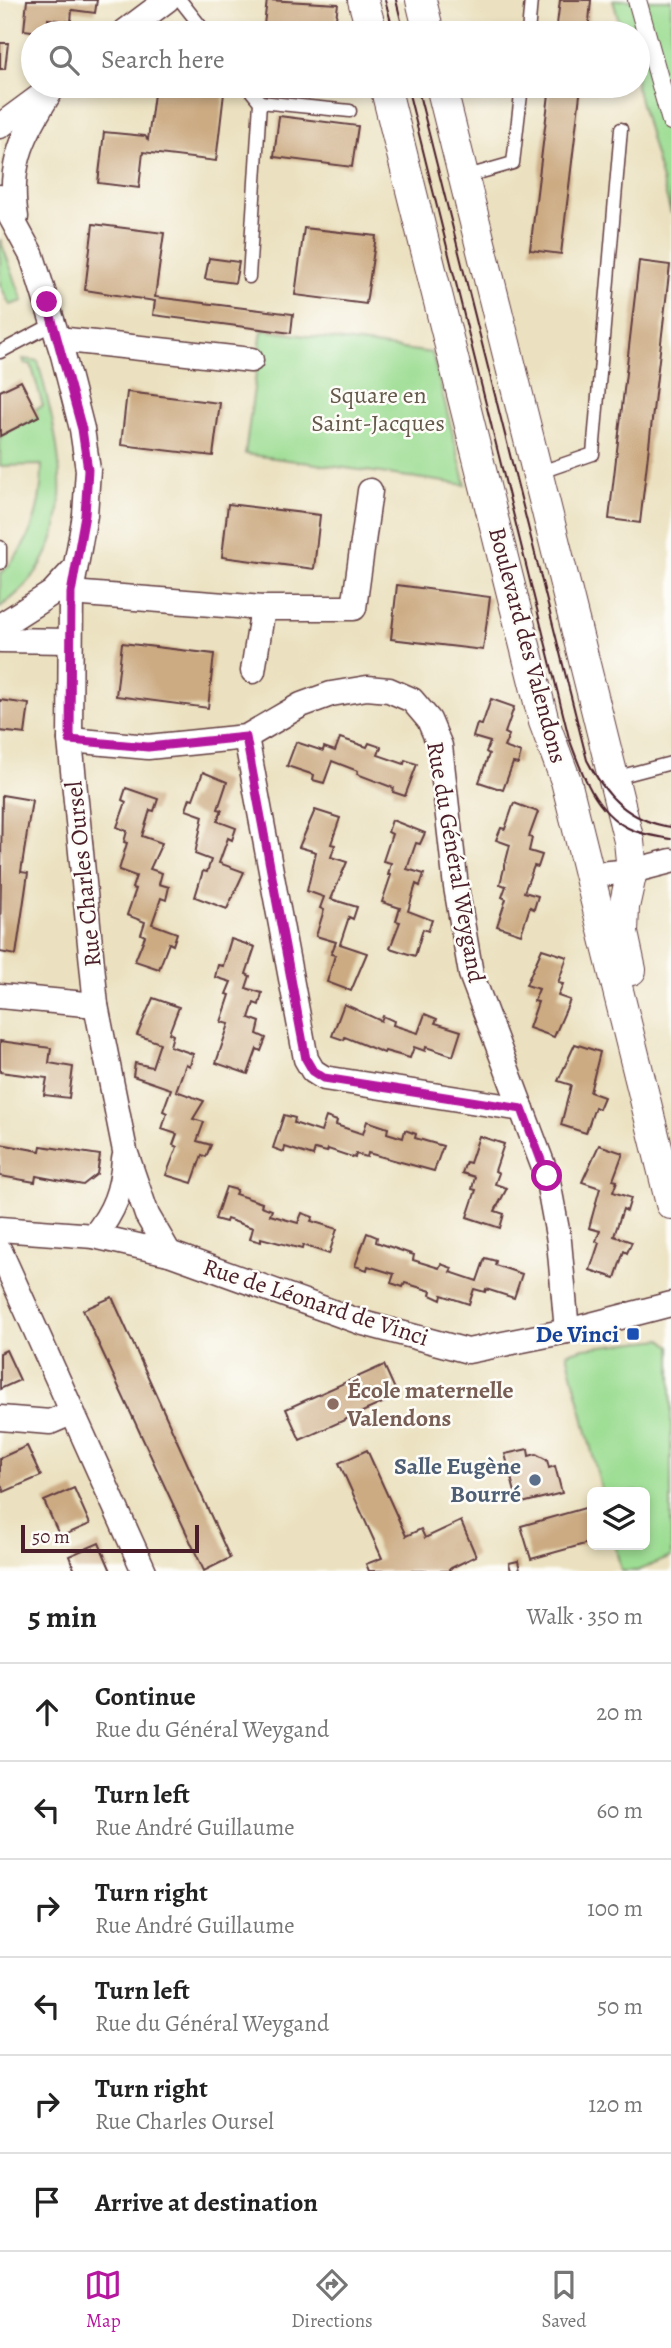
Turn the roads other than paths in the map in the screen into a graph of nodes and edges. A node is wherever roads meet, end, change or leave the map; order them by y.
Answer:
1 (363, 0) edge
2 (421, 0) edge
3 (531, 0) edge
4 (637, 0) edge
5 (164, 2) edge
6 (139, 21) edge
7 (190, 21) edge
8 (369, 21) edge
9 (426, 21) edge
10 (529, 21) edge
11 (643, 21) edge
12 (650, 46) edge
13 (38, 98) edge
14 (47, 98) edge
15 (257, 98) edge
16 (388, 98) edge
17 (444, 98) edge
18 (521, 98) edge
19 (260, 102) junction
20 (350, 111) dead end
21 (671, 121) edge
22 (0, 126) edge
23 (621, 129) dead end
24 (464, 177) junction
25 (0, 197) edge
26 (18, 228) junction
27 (249, 277) dead end
28 (56, 332) junction
29 (0, 352) edge
30 (251, 360) dead end
31 (538, 474) junction
32 (370, 491) dead end
33 (0, 547) edge
34 (0, 563) edge
35 (76, 567) junction
36 (71, 593) junction
37 (263, 608) junction
38 (0, 626) edge
39 (0, 640) edge
40 (69, 641) junction
41 (253, 671) dead end
42 (246, 737) junction
43 (70, 740) junction
44 (671, 763) edge
45 (613, 778) junction
46 (671, 861) edge
47 (632, 870) junction
48 (588, 875) junction
49 (0, 996) edge
50 (96, 1005) junction
51 (522, 1109) junction
52 (671, 1129) edge
53 (125, 1151) junction
54 (671, 1204) edge
55 (0, 1229) edge
56 (94, 1236) junction
57 (0, 1251) edge
58 (169, 1252) junction
59 (671, 1304) edge
60 (567, 1331) junction
61 (72, 1413) junction
62 (0, 1418) edge
63 (144, 1571) edge

1 - 8 street
2 - 9 street
3 - 10 lane
4 - 11 street
5 - 6 street
5 - 7 lane
12 - 21 street
13 - 22 street
14 - 26 street, Rue Charles Oursel
15 - 19 lane
16 - 48 street, Boulevard des Valendons
17 - 24 street, Boulevard des Valendons
18 - 24 lane
19 - 20 lane
19 - 27 lane
23 - 31 lane
24 - 31 street, Boulevard des Valendons
25 - 26 street, Rue Charles Oursel
26 - 28 street, Rue Charles Oursel
28 - 29 lane
28 - 30 street
28 - 35 street, Rue Charles Oursel
31 - 45 street, Boulevard des Valendons
32 - 37 street
33 - 34 lane
35 - 36 street, Rue Charles Oursel
35 - 38 street
36 - 37 street
36 - 40 street, Rue Charles Oursel
37 - 41 street
39 - 40 street
40 - 43 street, Rue Charles Oursel
42 - 43 street, Rue du Général Weygand
42 - 51 street
42 - 51 street, Rue du Général Weygand
43 - 50 street, Rue Charles Oursel
44 - 45 lane
45 - 47 street, Boulevard des Valendons
46 - 47 street
47 - 48 street
47 - 52 street, Boulevard des Valendons
48 - 54 street, Boulevard des Valendons
49 - 50 street
50 - 53 street, Rue Charles Oursel
51 - 60 street, Rue du Général Weygand
53 - 56 street, Rue Charles Oursel
53 - 58 street, Rue Charles Oursel
55 - 56 street, Rue de Léonard de Vinci
56 - 58 street, Rue de Léonard de Vinci
57 - 61 street
58 - 60 street, Rue de Léonard de Vinci
59 - 60 street, Rue de Léonard de Vinci
61 - 62 street
61 - 63 street

